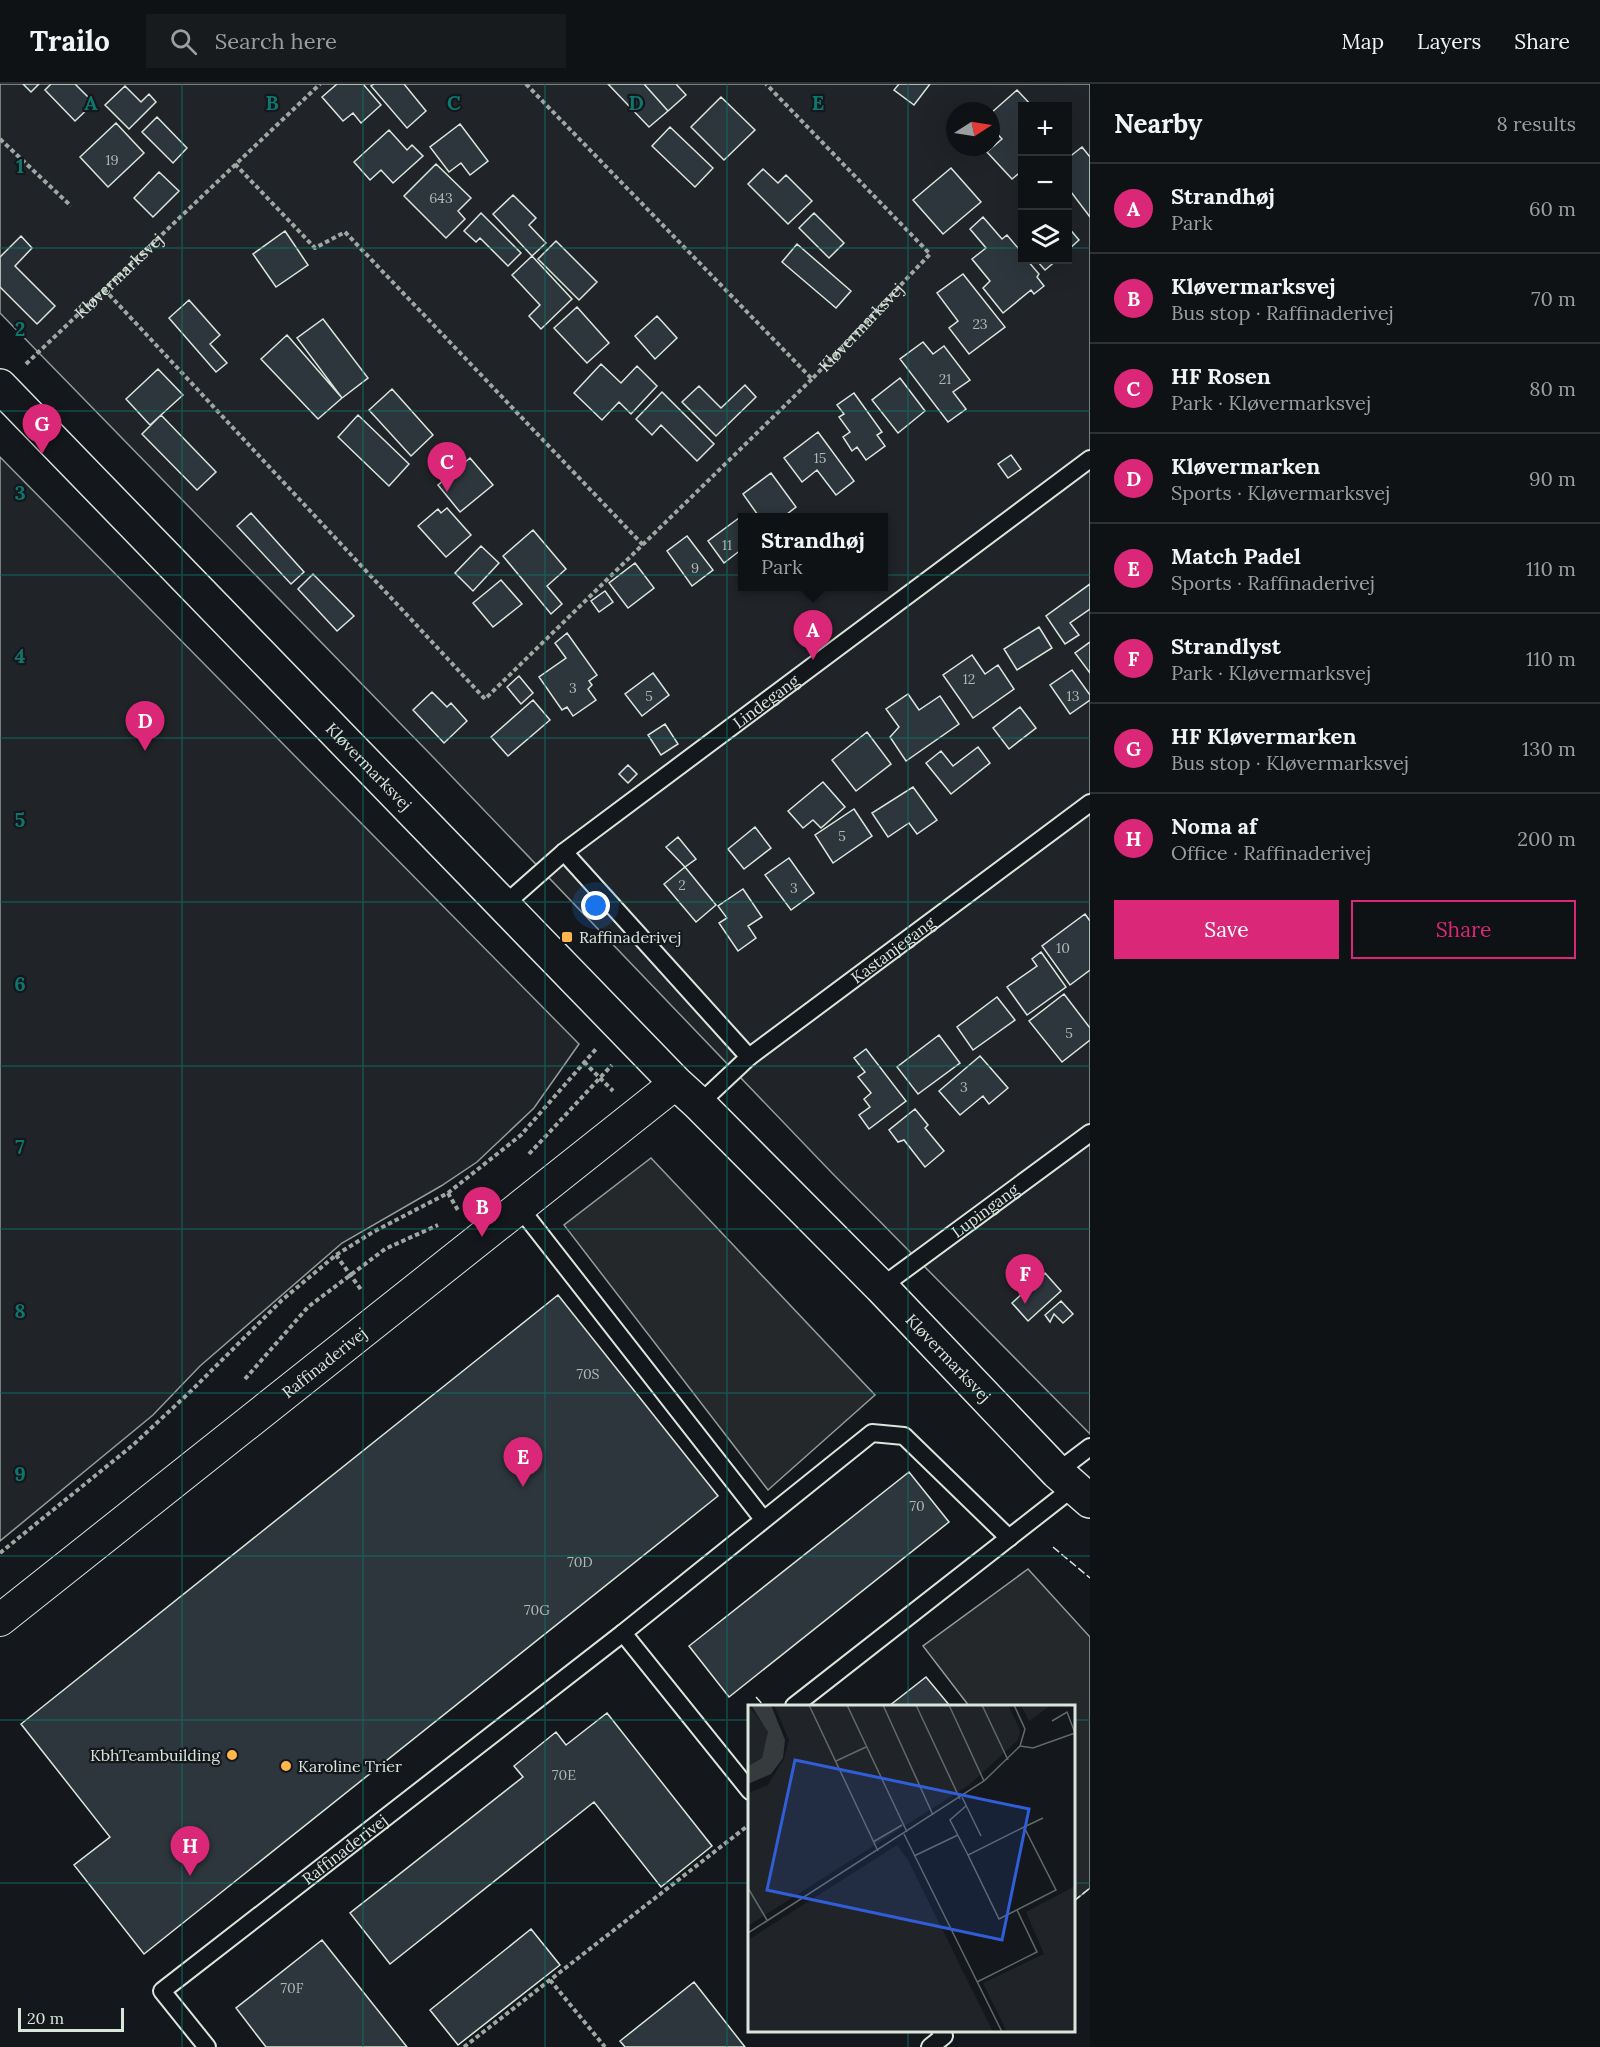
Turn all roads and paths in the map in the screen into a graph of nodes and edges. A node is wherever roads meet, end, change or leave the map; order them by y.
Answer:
1 (320, 84) edge
2 (526, 84) edge
3 (766, 84) edge
4 (0, 139) edge
5 (236, 164) junction
6 (71, 206) dead end
7 (104, 289) junction
8 (812, 379) junction
9 (1, 387) edge
10 (1090, 459) edge
11 (643, 545) junction
12 (1090, 803) edge
13 (564, 852) junction
14 (504, 905) junction
15 (628, 1033) junction
16 (749, 1057) junction
17 (687, 1093) junction
18 (1090, 1133) edge
19 (526, 1156) dead end
20 (448, 1193) junction
21 (468, 1205) dead end
22 (519, 1207) junction
23 (459, 1212) junction
24 (452, 1217) dead end
25 (445, 1222) dead end
26 (336, 1255) junction
27 (350, 1275) junction
28 (881, 1287) junction
29 (241, 1384) dead end
30 (1090, 1447) edge
31 (1074, 1486) edge
32 (764, 1519) junction
33 (1009, 1538) junction
34 (0, 1553) edge
35 (0, 1620) edge
36 (623, 1633) junction
37 (797, 1705) edge
38 (748, 1789) edge
39 (748, 1826) edge
40 (550, 1980) junction
41 (945, 2038) edge
42 (207, 2047) edge
43 (464, 2047) edge
44 (605, 2047) edge
45 (930, 2047) edge

1 - 5 path, Kløvermarksvej
2 - 8 path, Kløvermarksvej
3 - 8 path, Kløvermarksvej
4 - 6 path
5 - 7 path, Kløvermarksvej
5 - 11 path
7 - 9 path, Kløvermarksvej
7 - 11 path
8 - 11 path
9 - 14 street, Kløvermarksvej
10 - 13 lane, Lindegang
12 - 16 lane, Kastanjegang
13 - 14 lane, Lindegang
13 - 16 lane
14 - 15 street, Kløvermarksvej
15 - 17 street, Kløvermarksvej
15 - 19 path
15 - 20 path
16 - 17 lane, Kastanjegang
17 - 22 street, Raffinaderivej
17 - 28 street, Kløvermarksvej
18 - 28 lane, Lupingang
20 - 23 path
20 - 26 path
21 - 23 path
22 - 32 lane
22 - 35 street, Raffinaderivej
23 - 24 path
25 - 27 path
26 - 27 path
26 - 34 path
27 - 29 path
28 - 31 street, Kløvermarksvej
30 - 31 lane
31 - 33 lane
32 - 33 lane
32 - 36 lane
33 - 37 lane
36 - 38 lane
36 - 42 lane, Raffinaderivej
39 - 40 path
40 - 43 path
40 - 44 path
41 - 45 lane

